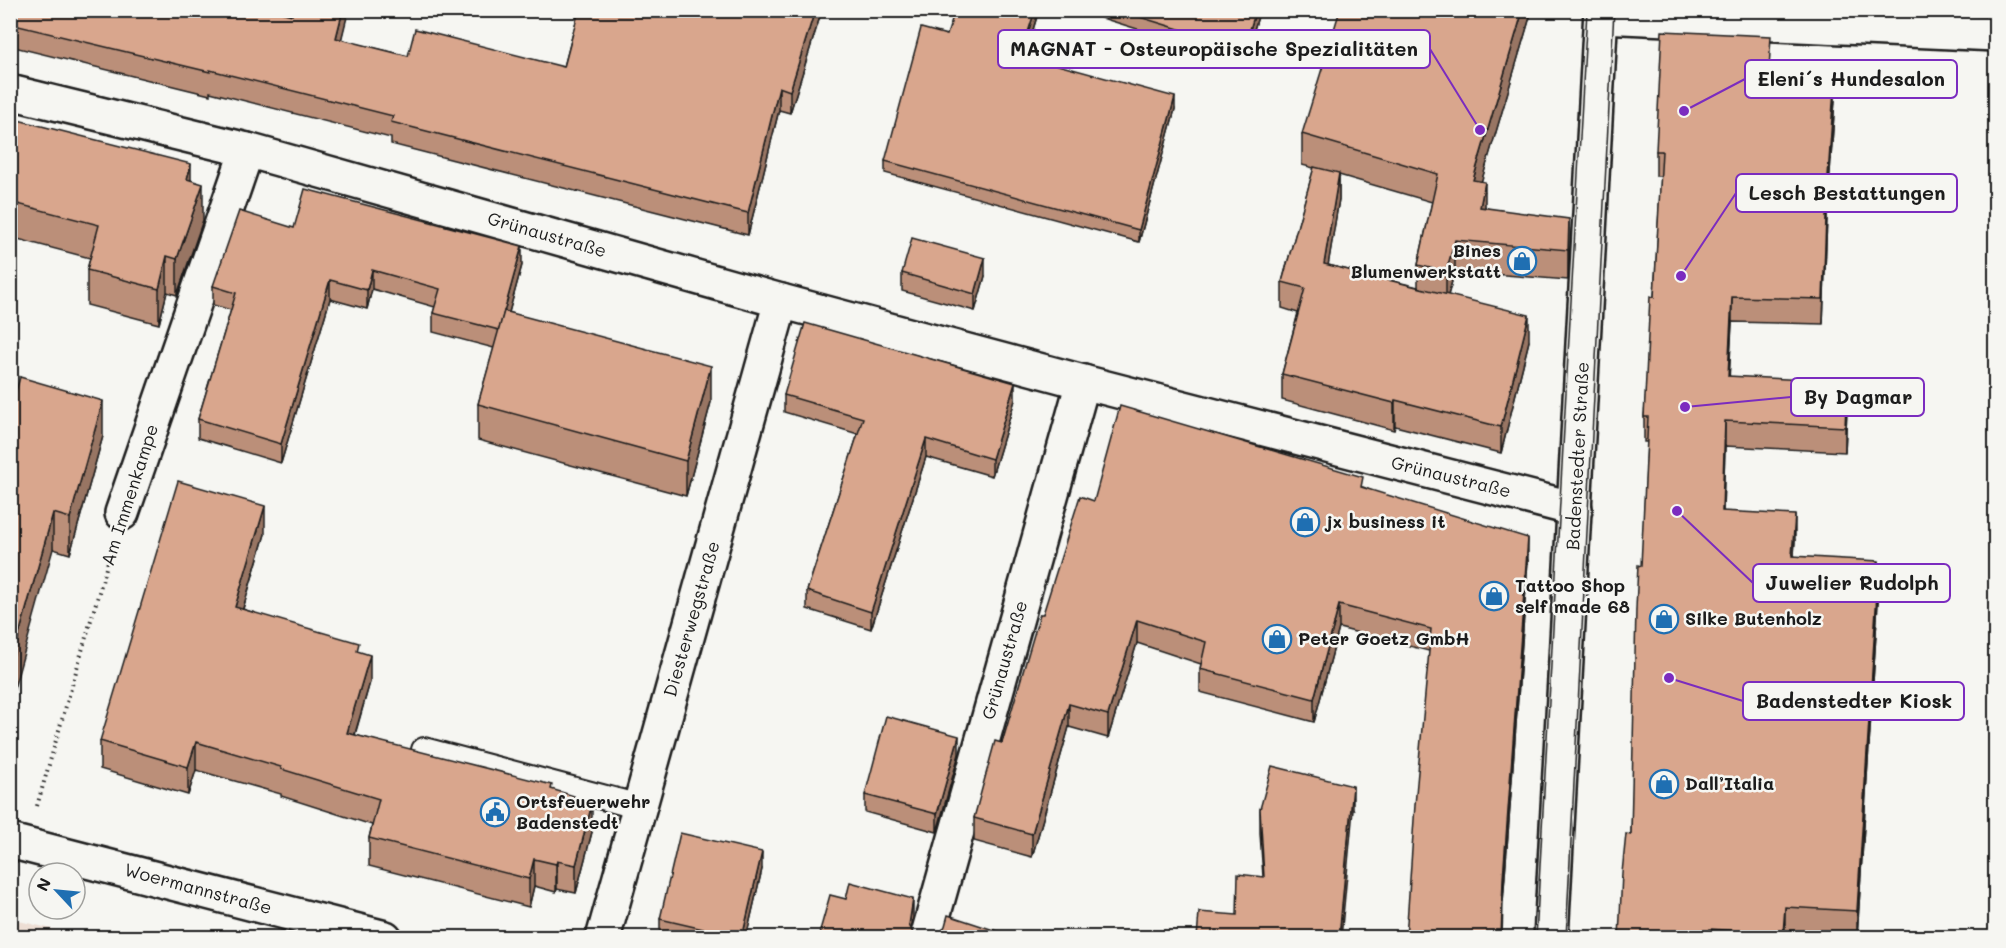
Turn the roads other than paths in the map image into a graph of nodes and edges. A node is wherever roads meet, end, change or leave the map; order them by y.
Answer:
1 (1601, 13) edge
2 (1995, 34) edge
3 (10, 92) edge
4 (247, 150) junction
5 (781, 301) junction
6 (1083, 382) junction
7 (1575, 509) junction
8 (122, 513) road end
9 (424, 750) edge
10 (640, 807) junction
11 (18, 843) edge
12 (385, 938) edge
13 (603, 938) edge
14 (927, 938) edge
15 (1551, 938) edge

1 - 2 street
1 - 7 street, Badenstedter Straße
3 - 4 street, Grünaustraße
4 - 5 street, Grünaustraße
4 - 8 street, Am Immenkampe
5 - 6 street, Grünaustraße
5 - 10 street, Diesterwegstraße
6 - 7 street, Grünaustraße
6 - 14 street, Grünaustraße
7 - 15 street, Badenstedter Straße
9 - 10 lane
10 - 13 street, Diesterwegstraße
11 - 12 street, Woermannstraße

